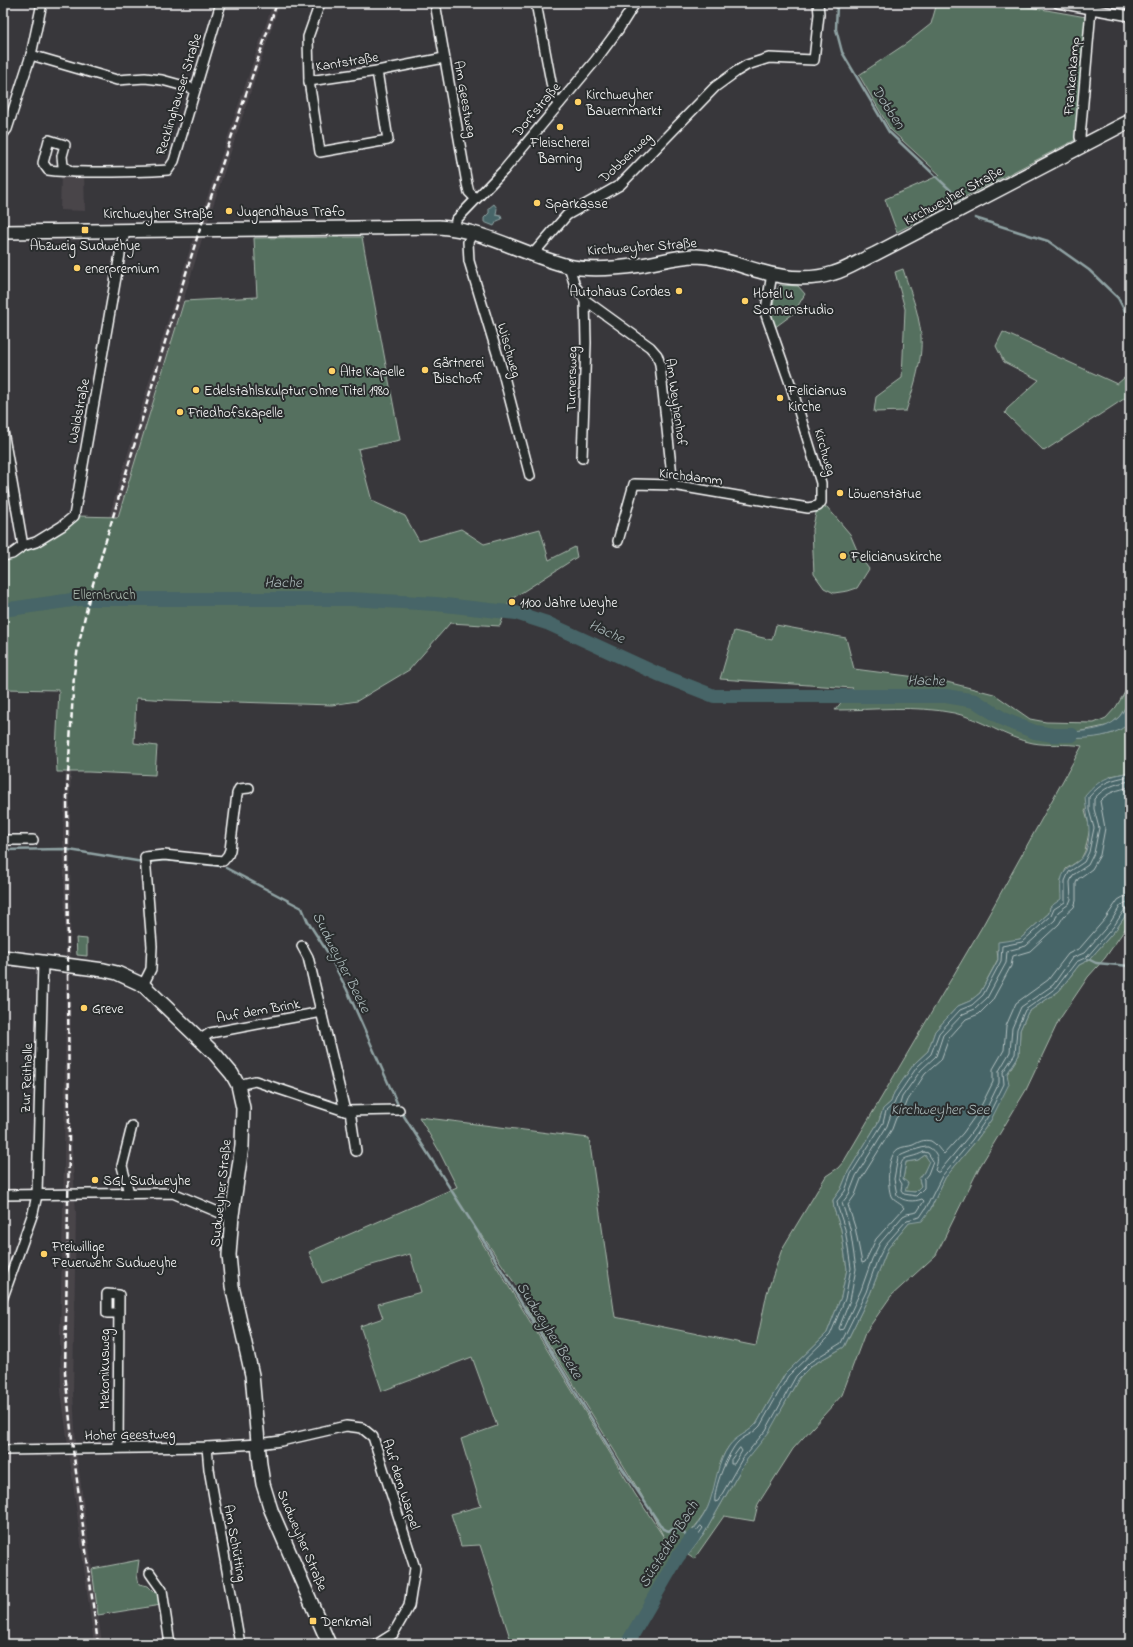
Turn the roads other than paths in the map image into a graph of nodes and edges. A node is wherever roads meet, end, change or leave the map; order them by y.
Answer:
1 (42, 3) edge
2 (221, 3) edge
3 (320, 3) edge
4 (435, 3) edge
5 (536, 3) edge
6 (635, 3) edge
7 (818, 3) edge
8 (1058, 3) edge
9 (1091, 9) junction
10 (1130, 16) edge
11 (31, 54) junction
12 (444, 58) junction
13 (377, 71) junction
14 (309, 81) junction
15 (195, 89) junction
16 (559, 104) junction
17 (1130, 121) edge
18 (3, 134) edge
19 (1083, 145) junction
20 (72, 172) dead end
21 (475, 198) junction
22 (455, 228) junction
23 (126, 230) junction
24 (473, 232) junction
25 (5, 233) edge
26 (533, 254) junction
27 (569, 266) junction
28 (772, 274) junction
29 (585, 300) junction
30 (3, 431) edge
31 (582, 458) dead end
32 (530, 476) dead end
33 (673, 485) junction
34 (802, 507) joint
35 (618, 541) dead end
36 (23, 546) junction
37 (3, 556) edge
38 (250, 788) dead end
39 (3, 840) edge
40 (33, 840) dead end
41 (302, 946) dead end
42 (3, 957) edge
43 (44, 961) junction
44 (143, 985) junction
45 (322, 1012) junction
46 (201, 1039) junction
47 (238, 1085) junction
48 (400, 1110) dead end
49 (348, 1111) junction
50 (132, 1126) dead end
51 (356, 1151) dead end
52 (129, 1193) junction
53 (3, 1195) edge
54 (37, 1195) junction
55 (232, 1215) junction
56 (3, 1298) edge
57 (119, 1313) dead end
58 (258, 1444) junction
59 (207, 1447) junction
60 (118, 1448) junction
61 (3, 1450) edge
62 (150, 1573) dead end
63 (170, 1644) edge
64 (240, 1644) edge
65 (329, 1644) edge
66 (377, 1644) edge

1 - 11 street
2 - 15 street, Recklinghauser Straße
3 - 14 street, Kantstraße
4 - 12 street, Am Geestweg
5 - 16 street
6 - 16 street, Dorfstraße
7 - 26 street, Dobbenweg
8 - 9 street
9 - 10 street
9 - 19 street, Frankenkamp
11 - 15 street
11 - 18 street
12 - 13 street, Kantstraße
12 - 21 street, Am Geestweg
13 - 14 street, Kantstraße
13 - 14 street
15 - 20 street, Recklinghauser Straße
16 - 21 street, Dorfstraße
17 - 19 main road, Kirchweyher Straße
19 - 28 main road, Kirchweyher Straße
21 - 22 street, Dorfstraße
22 - 23 main road, Kirchweyher Straße
22 - 24 main road, Kirchweyher Straße
23 - 25 main road, Kirchweyher Straße
23 - 36 street, Waldstraße
24 - 26 main road, Kirchweyher Straße
24 - 32 street, Wischweg
26 - 27 main road, Kirchweyher Straße
27 - 28 main road, Kirchweyher Straße
27 - 29 street, Am Weyhenhof
28 - 34 street, Kirchweg
29 - 31 street, Turnersweg
29 - 33 street, Am Weyhenhof
30 - 36 street
33 - 34 street, Kirchdamm
33 - 35 street, Kirchdamm
36 - 37 street, Waldstraße
38 - 44 street
39 - 40 street
41 - 45 street, Auf dem Brink
42 - 43 main road, Sudweyher Straße
43 - 44 main road, Sudweyher Straße
43 - 54 street, Zur Reithalle
44 - 46 main road, Sudweyher Straße
45 - 46 street, Auf dem Brink
45 - 49 street, Auf dem Brink
46 - 47 main road, Sudweyher Straße
47 - 49 street
47 - 55 main road, Sudweyher Straße
48 - 49 street
49 - 51 street, Auf dem Brink
50 - 52 street
52 - 54 street
52 - 55 street
53 - 54 street
54 - 56 street, Zur Reithalle
55 - 58 main road, Sudweyher Straße
57 - 60 street, Mekonikusweg
58 - 59 street, Hoher Geestweg
58 - 65 main road, Sudweyher Straße
58 - 66 street, Auf dem Warpel
59 - 60 street, Hoher Geestweg
59 - 64 street, Am Schütting
60 - 61 street, Hoher Geestweg
62 - 63 street

